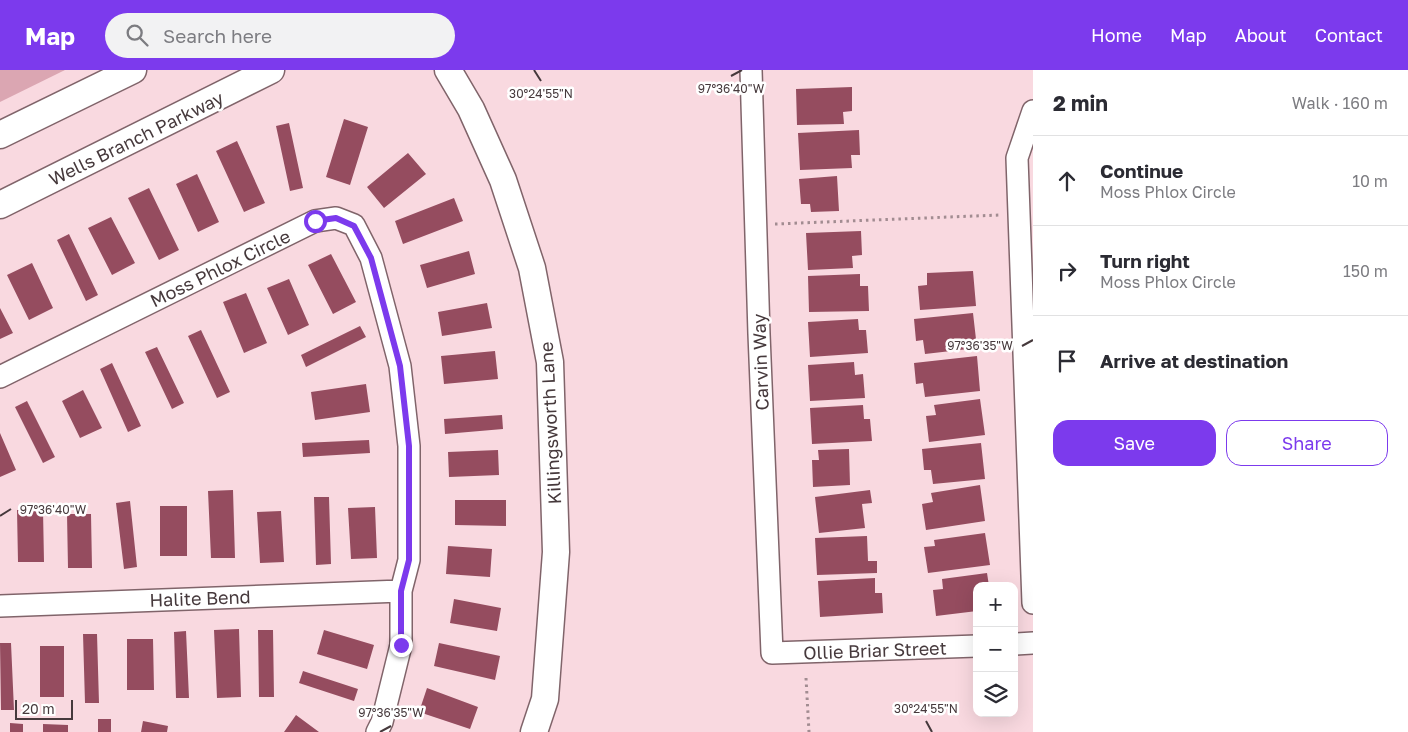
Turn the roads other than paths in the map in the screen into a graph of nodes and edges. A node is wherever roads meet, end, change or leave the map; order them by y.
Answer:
1 (132, 70) edge
2 (271, 70) edge
3 (448, 70) edge
4 (751, 70) edge
5 (1033, 111) edge
6 (0, 135) edge
7 (0, 205) edge
8 (0, 376) edge
9 (401, 591) junction
10 (1033, 603) edge
11 (0, 606) edge
12 (1033, 643) edge
13 (1018, 644) edge
14 (973, 646) edge
15 (772, 653) joint
16 (377, 732) edge
17 (534, 732) edge

1 - 6 street
2 - 7 street, Wells Branch Parkway
3 - 17 street, Killingsworth Lane
4 - 15 street, Carvin Way
5 - 10 street
8 - 9 street, Moss Phlox Circle
9 - 11 street, Halite Bend
9 - 16 street, Moss Phlox Circle
12 - 13 street
14 - 15 street, Ollie Briar Street

